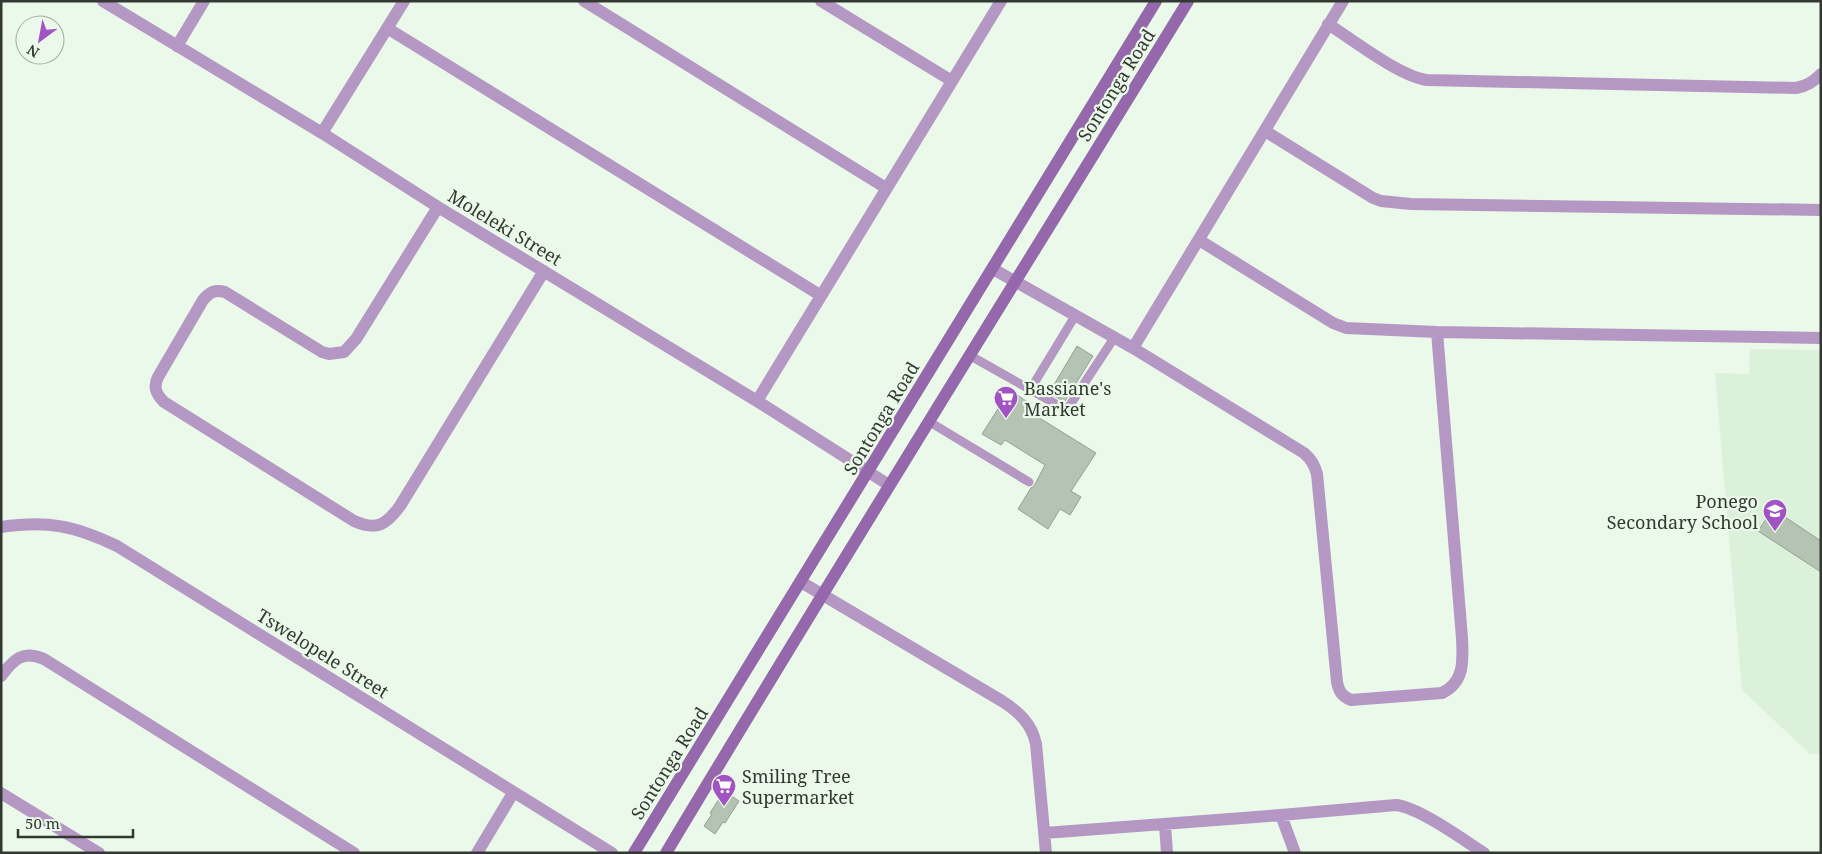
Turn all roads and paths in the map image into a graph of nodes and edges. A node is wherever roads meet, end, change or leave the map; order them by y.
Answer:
1 (103, 1) edge
2 (204, 1) edge
3 (404, 1) edge
4 (584, 1) edge
5 (821, 1) edge
6 (1001, 1) edge
7 (1156, 1) edge
8 (1188, 1) edge
9 (1343, 1) edge
10 (1328, 24) junction
11 (387, 28) junction
12 (177, 46) junction
13 (1821, 74) edge
14 (952, 81) junction
15 (1265, 132) junction
16 (322, 133) junction
17 (886, 188) junction
18 (438, 207) junction
19 (1821, 210) edge
20 (1199, 240) junction
21 (993, 269) junction
22 (544, 271) junction
23 (1016, 282) junction
24 (820, 295) junction
25 (1075, 316) junction
26 (1437, 332) junction
27 (1114, 338) junction
28 (1821, 338) edge
29 (1133, 348) junction
30 (969, 355) junction
31 (1030, 390) junction
32 (757, 401) junction
33 (928, 421) junction
34 (869, 472) junction
35 (1029, 482) dead end
36 (889, 485) junction
37 (1, 527) edge
38 (801, 582) junction
39 (823, 595) junction
40 (1, 676) edge
41 (513, 792) junction
42 (1, 793) edge
43 (1281, 815) junction
44 (1165, 824) junction
45 (1045, 833) junction
46 (99, 853) edge
47 (354, 853) edge
48 (477, 853) edge
49 (612, 853) edge
50 (634, 853) edge
51 (666, 853) edge
52 (1046, 853) edge
53 (1167, 853) edge
54 (1295, 853) edge
55 (1484, 853) edge

1 - 12 street, Moleleki Street
2 - 12 street
3 - 11 street
4 - 17 street
5 - 14 street
6 - 14 street
7 - 21 main road, Sontonga Road
8 - 23 main road, Sontonga Road
9 - 10 street
10 - 13 street
10 - 15 street
11 - 16 street
11 - 24 street
12 - 16 street, Moleleki Street
14 - 17 street
15 - 19 street
15 - 20 street
16 - 18 street, Moleleki Street
17 - 24 street
18 - 22 street, Moleleki Street
18 - 22 street
20 - 26 street
20 - 29 street
21 - 23 street
21 - 34 main road, Sontonga Road
22 - 32 street, Moleleki Street
23 - 25 street
23 - 30 main road, Sontonga Road
24 - 32 street
25 - 27 street
25 - 31 lane
26 - 28 street
26 - 29 street
27 - 29 street
27 - 31 lane
30 - 31 lane
30 - 33 main road, Sontonga Road
32 - 34 street, Moleleki Street
33 - 35 lane
33 - 36 main road, Sontonga Road
34 - 36 street, Moleleki Street
34 - 38 main road, Sontonga Road
36 - 39 main road, Sontonga Road
37 - 41 street, Tswelopele Street
38 - 39 street
38 - 50 main road, Sontonga Road
39 - 45 street
39 - 51 main road, Sontonga Road
40 - 47 street
41 - 48 street
41 - 49 street, Tswelopele Street
42 - 46 street
43 - 44 street
43 - 54 street
43 - 55 street
44 - 45 street
44 - 53 street
45 - 52 street

